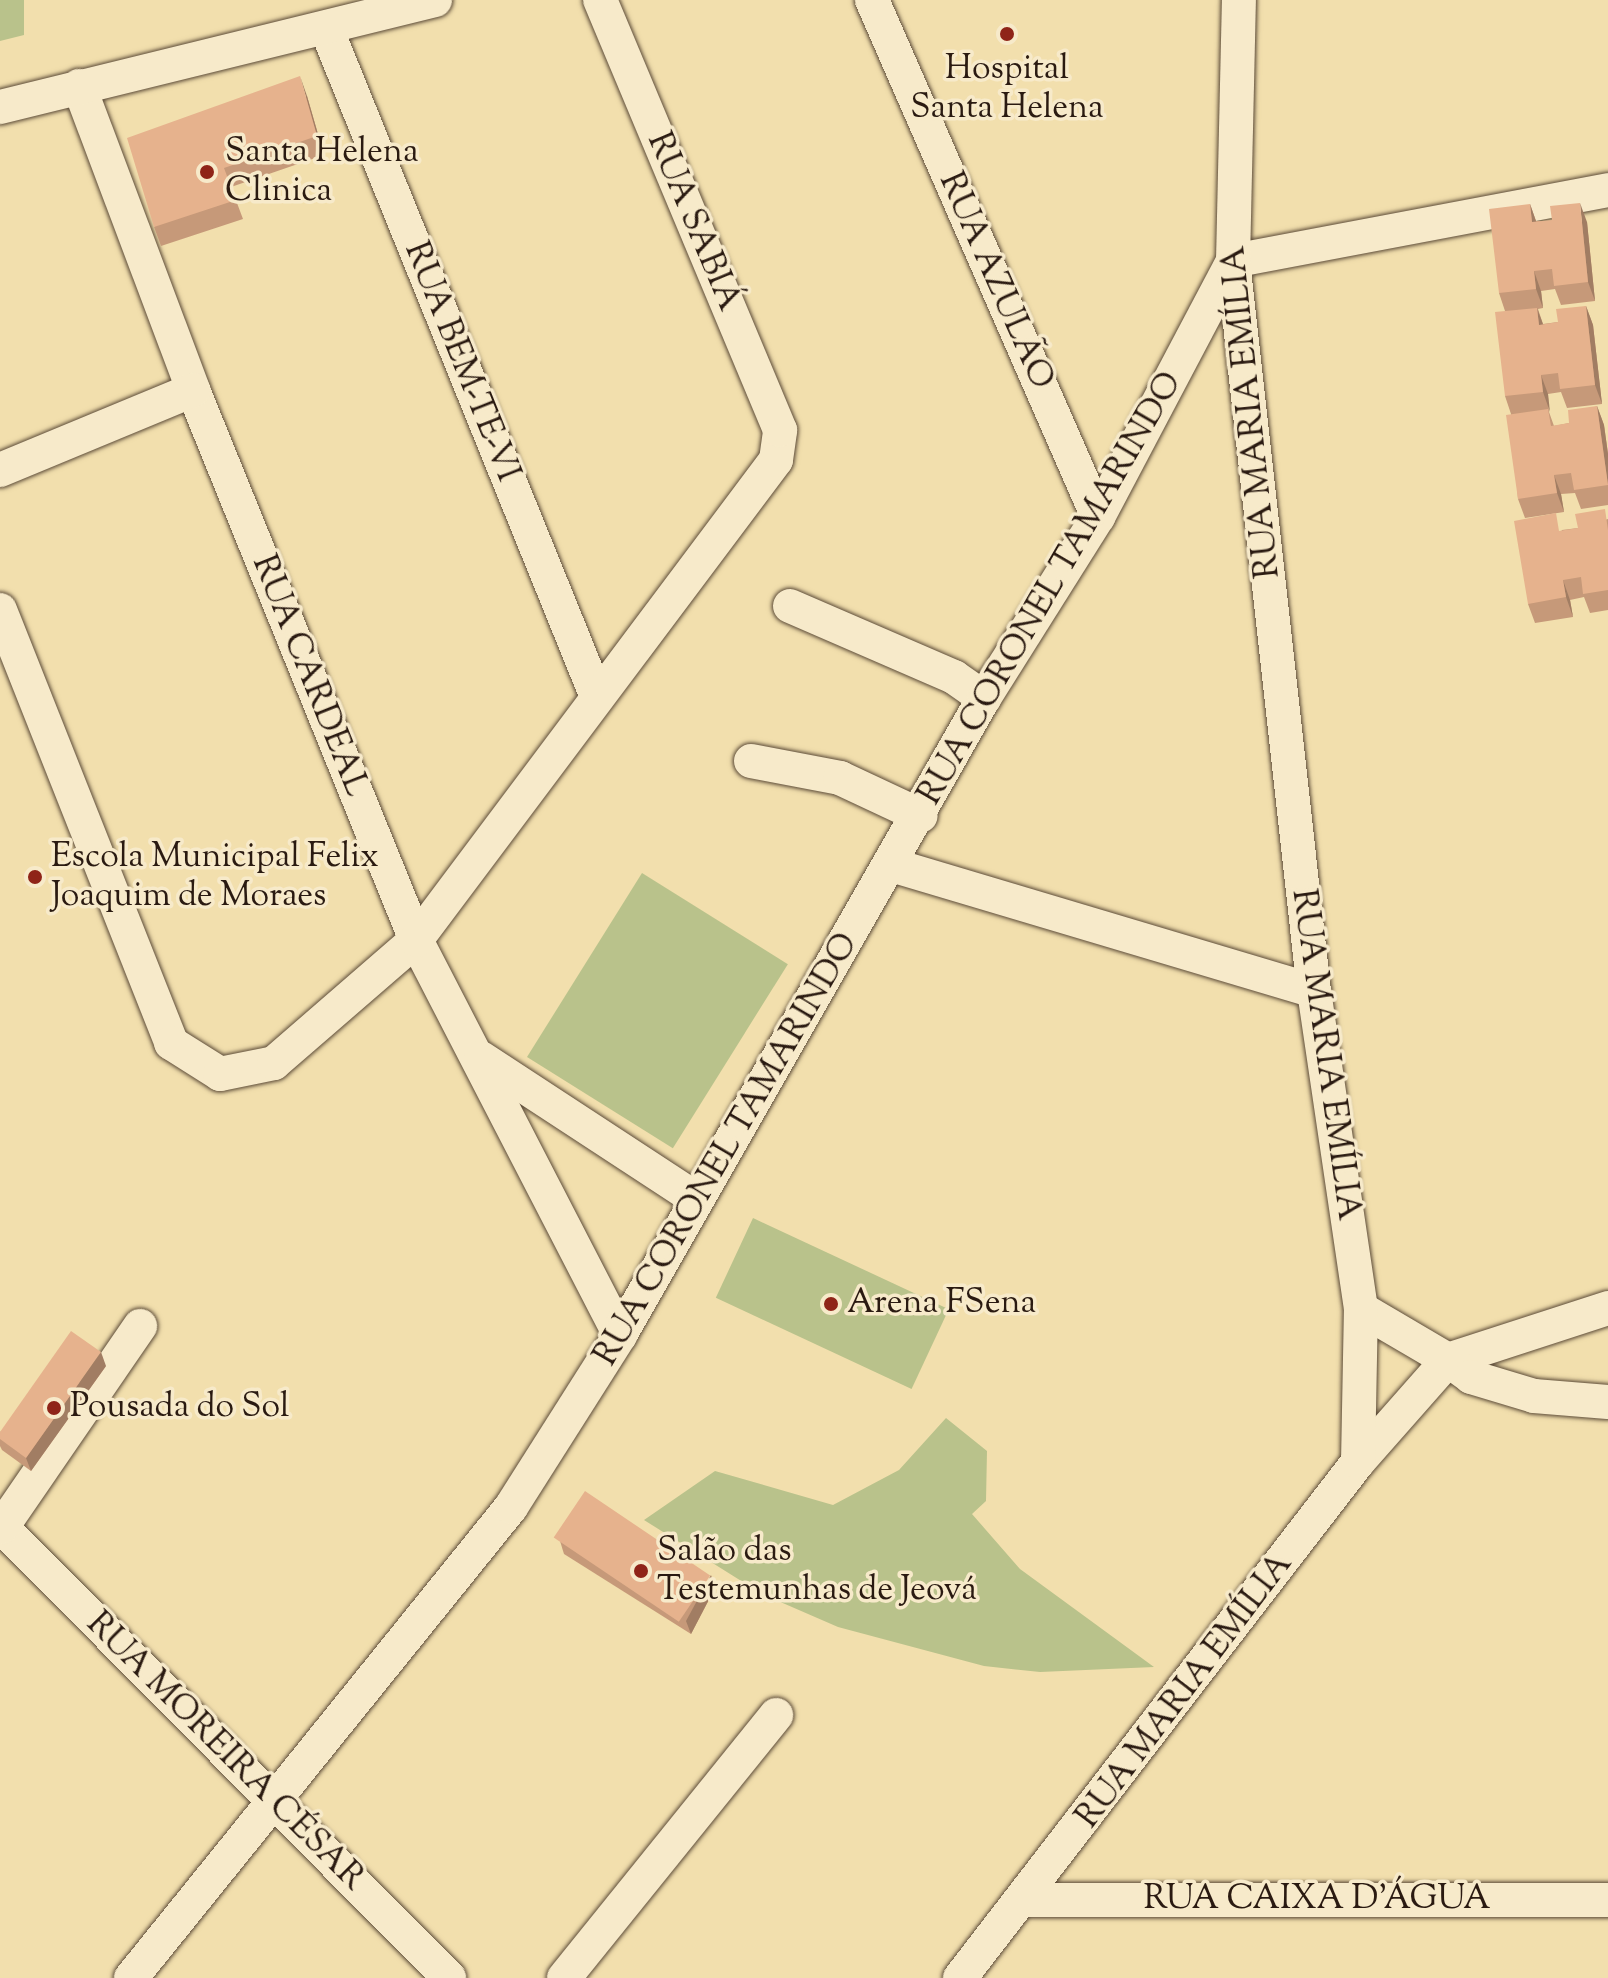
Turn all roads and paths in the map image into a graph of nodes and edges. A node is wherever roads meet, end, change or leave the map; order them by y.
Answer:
1 (435, 0) edge
2 (600, 0) edge
3 (872, 0) edge
4 (1239, 0) edge
5 (326, 28) junction
6 (79, 86) junction
7 (0, 107) edge
8 (1608, 190) edge
9 (1233, 261) junction
10 (193, 390) junction
11 (0, 470) edge
12 (1098, 517) junction
13 (790, 606) dead end
14 (0, 610) edge
15 (597, 697) junction
16 (984, 698) junction
17 (751, 761) dead end
18 (921, 816) junction
19 (895, 866) junction
20 (416, 940) junction
21 (1314, 991) junction
22 (478, 1056) junction
23 (695, 1198) junction
24 (1608, 1308) edge
25 (1361, 1309) junction
26 (140, 1326) dead end
27 (620, 1335) junction
28 (1448, 1360) junction
29 (1608, 1402) edge
30 (1358, 1462) junction
31 (1, 1526) edge
32 (776, 1715) dead end
33 (272, 1800) junction
34 (1026, 1900) junction
35 (1608, 1900) edge
36 (131, 1978) edge
37 (449, 1978) edge
38 (564, 1978) edge
39 (960, 1978) edge

1 - 5 street
2 - 15 street, RUA SABIÁ
3 - 12 street, RUA AZULÃO
4 - 9 street, RUA MARIA EMÍLIA
5 - 6 street
5 - 15 street, RUA BEM-TE-VI
6 - 7 street
6 - 10 street, RUA CARDEAL
8 - 9 street
9 - 12 street, RUA CORONEL TAMARINDO
9 - 21 street, RUA MARIA EMÍLIA
10 - 11 street
10 - 20 street, RUA CARDEAL
12 - 16 street, RUA CORONEL TAMARINDO
13 - 16 street
14 - 20 street
15 - 20 street
16 - 18 street, RUA CORONEL TAMARINDO
17 - 18 street
18 - 19 street, RUA CORONEL TAMARINDO
19 - 21 street
19 - 23 street, RUA CORONEL TAMARINDO
20 - 22 street, RUA CARDEAL
21 - 25 street, RUA MARIA EMÍLIA
22 - 23 street
22 - 27 street, RUA CARDEAL
23 - 27 street, RUA CORONEL TAMARINDO
24 - 28 street
25 - 28 street
25 - 30 street, RUA MARIA EMÍLIA
26 - 31 street
27 - 33 street, RUA CORONEL TAMARINDO
28 - 29 street
28 - 30 street
30 - 34 street, RUA MARIA EMÍLIA
31 - 33 street, RUA MOREIRA CÉSAR
32 - 38 street
33 - 36 street, RUA CORONEL TAMARINDO
33 - 37 street, RUA MOREIRA CÉSAR
34 - 35 street, RUA CAIXA D'ÁGUA
34 - 39 street, RUA MARIA EMÍLIA

